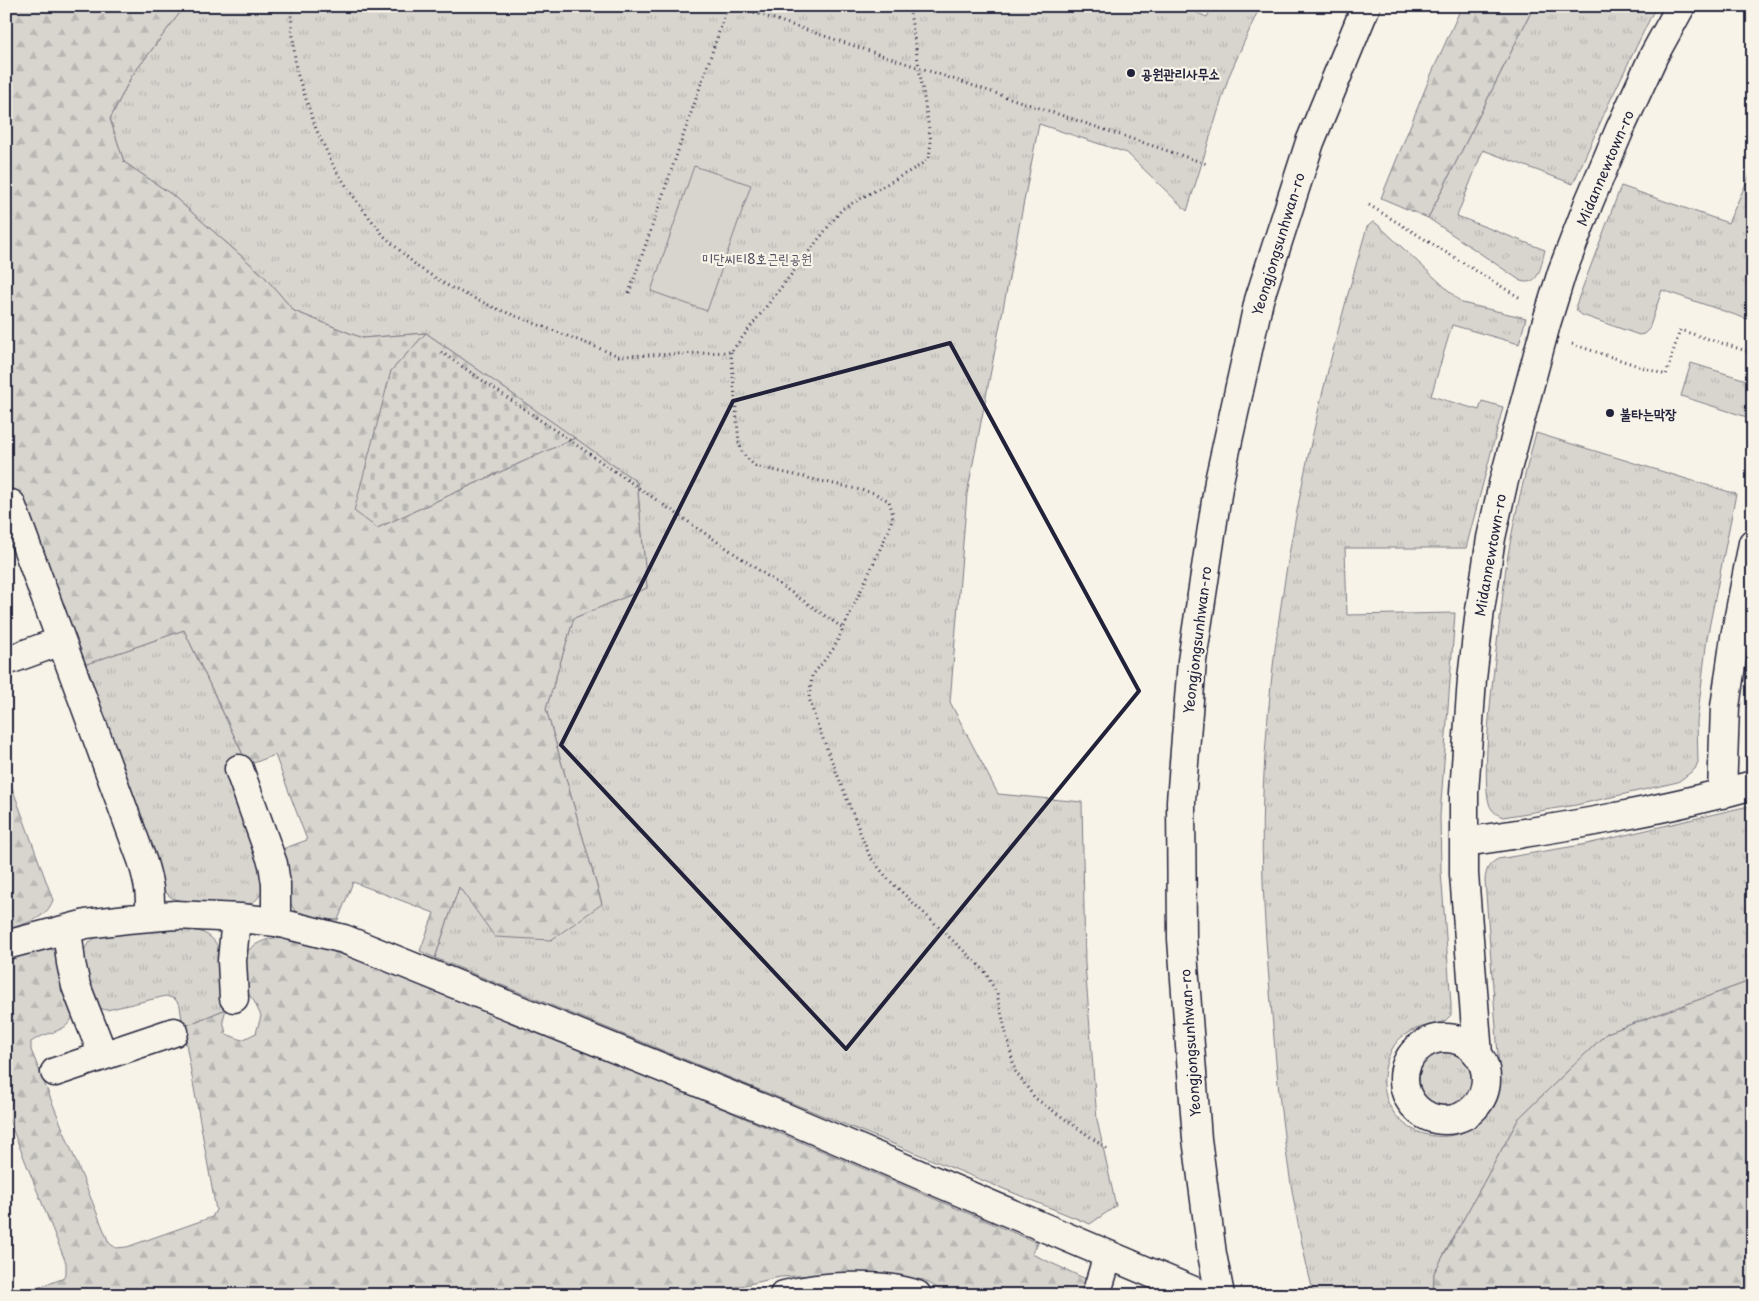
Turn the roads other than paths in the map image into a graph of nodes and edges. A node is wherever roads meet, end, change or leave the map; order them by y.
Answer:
1 (1366, 6) edge
2 (1680, 6) edge
3 (12, 504) dead end
4 (1753, 543) edge
5 (61, 641) junction
6 (6, 661) edge
7 (239, 769) dead end
8 (1753, 785) edge
9 (1722, 794) junction
10 (1464, 842) junction
11 (149, 917) junction
12 (236, 918) junction
13 (276, 922) junction
14 (67, 929) junction
15 (6, 945) edge
16 (234, 998) dead end
17 (174, 1032) dead end
18 (1478, 1054) dead end
19 (103, 1055) junction
20 (55, 1072) dead end
21 (1108, 1256) junction
22 (784, 1295) edge
23 (918, 1295) edge
24 (1096, 1295) edge
25 (1203, 1295) edge
26 (1220, 1295) edge

1 - 26 street, Yeongjongsunhwan-ro
2 - 10 street, Midannewtown-ro
3 - 5 street
4 - 9 street
5 - 6 street
5 - 11 street
7 - 13 street
8 - 9 street
9 - 10 street
10 - 18 street, Midannewtown-ro
11 - 12 street
11 - 14 street
12 - 13 street
12 - 16 street
13 - 21 street
14 - 15 street
14 - 19 street
17 - 19 street
19 - 20 street
21 - 24 street
21 - 25 street
22 - 23 street

